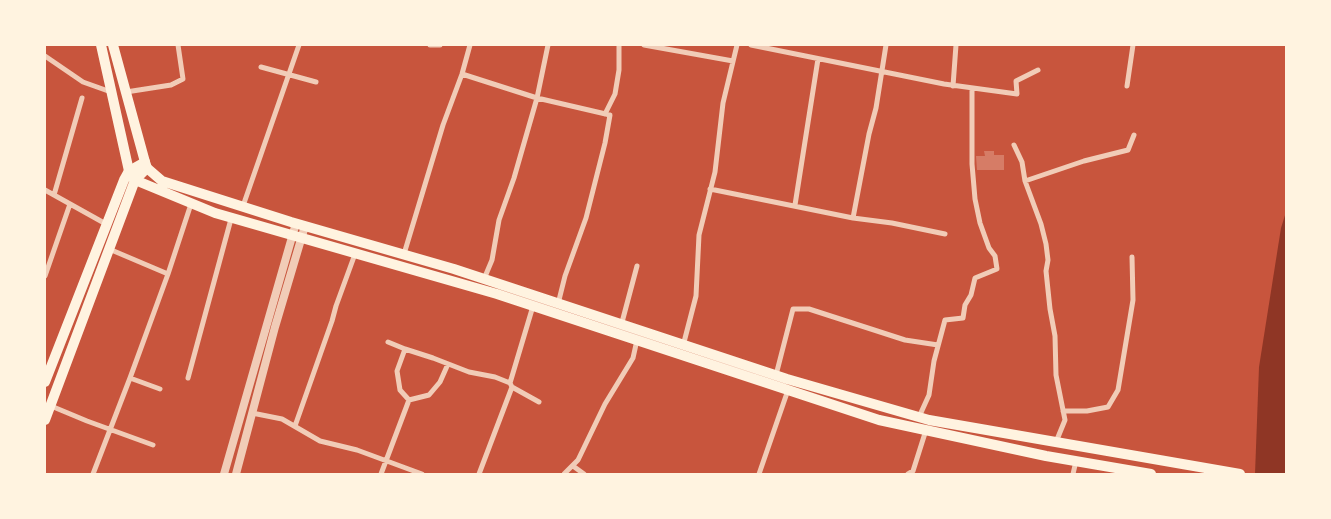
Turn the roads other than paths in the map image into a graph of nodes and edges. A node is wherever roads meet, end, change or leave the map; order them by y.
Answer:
1 (101, 45) edge
2 (113, 45) edge
3 (178, 45) edge
4 (299, 45) edge
5 (430, 45) edge
6 (440, 45) edge
7 (470, 45) edge
8 (548, 45) edge
9 (619, 45) edge
10 (644, 45) edge
11 (737, 45) edge
12 (751, 45) edge
13 (886, 45) edge
14 (956, 45) edge
15 (1133, 45) edge
16 (45, 56) edge
17 (818, 59) junction
18 (733, 60) junction
19 (261, 67) dead end
20 (1038, 70) dead end
21 (882, 72) junction
22 (462, 74) junction
23 (289, 75) junction
24 (316, 82) dead end
25 (953, 86) junction
26 (1127, 86) dead end
27 (972, 89) junction
28 (126, 92) junction
29 (112, 93) junction
30 (82, 98) dead end
31 (537, 98) junction
32 (605, 114) junction
33 (1134, 135) dead end
34 (1014, 145) dead end
35 (146, 165) junction
36 (129, 171) junction
37 (135, 180) junction
38 (1025, 181) junction
39 (710, 188) junction
40 (45, 190) edge
41 (54, 195) junction
42 (70, 204) junction
43 (191, 204) junction
44 (795, 205) junction
45 (243, 206) junction
46 (853, 218) junction
47 (231, 219) junction
48 (106, 224) junction
49 (301, 225) junction
50 (944, 234) dead end
51 (296, 238) junction
52 (109, 249) junction
53 (355, 254) junction
54 (403, 254) junction
55 (1132, 257) dead end
56 (637, 266) dead end
57 (168, 274) junction
58 (45, 276) edge
59 (484, 279) junction
60 (533, 306) junction
61 (557, 308) junction
62 (621, 329) junction
63 (639, 335) junction
64 (388, 342) dead end
65 (938, 345) junction
66 (405, 349) junction
67 (683, 349) junction
68 (448, 364) junction
69 (776, 375) junction
70 (130, 378) junction
71 (188, 378) dead end
72 (45, 382) edge
73 (511, 385) junction
74 (160, 389) dead end
75 (788, 390) junction
76 (409, 400) junction
77 (539, 402) dead end
78 (50, 406) junction
79 (1063, 410) junction
80 (252, 413) junction
81 (919, 417) junction
82 (45, 420) edge
83 (295, 426) junction
84 (110, 428) junction
85 (926, 429) junction
86 (1056, 443) junction
87 (153, 445) dead end
88 (386, 461) junction
89 (1076, 461) junction
90 (573, 466) junction
91 (912, 473) edge
92 (93, 474) edge
93 (224, 474) edge
94 (236, 474) edge
95 (381, 474) edge
96 (422, 474) edge
97 (479, 474) edge
98 (564, 474) edge
99 (584, 474) edge
100 (759, 474) edge
101 (1073, 474) edge
102 (1152, 474) edge
103 (1240, 474) edge

1 - 29 main road
2 - 28 main road
3 - 28 street
4 - 23 street
5 - 6 street
7 - 22 street
8 - 31 street
9 - 32 street
10 - 18 street
11 - 18 street
12 - 17 street
13 - 21 street
14 - 25 street
15 - 26 street
16 - 29 street
17 - 21 street
17 - 44 street
18 - 39 street
19 - 23 street
20 - 27 street
21 - 25 street
21 - 46 street
22 - 31 street
22 - 54 street
23 - 24 street
23 - 45 street
25 - 27 street
27 - 65 street
28 - 35 main road
29 - 36 main road
30 - 41 street
31 - 32 street
31 - 59 street
32 - 61 street
33 - 38 street
34 - 38 street
35 - 36 main road
35 - 37 main road
35 - 45 main road
36 - 37 main road
36 - 48 main road
37 - 43 main road
37 - 52 main road
38 - 79 street
39 - 44 street
39 - 67 street
40 - 41 street
41 - 42 street
42 - 48 street
42 - 58 street
43 - 47 main road
43 - 57 street
44 - 46 street
45 - 49 main road
46 - 50 street
47 - 51 main road
47 - 71 street
48 - 72 main road
49 - 51 street
49 - 54 main road
51 - 53 main road
51 - 80 street
51 - 93 street
52 - 57 street
52 - 78 main road
53 - 60 main road
53 - 83 street
54 - 59 main road
55 - 79 street
56 - 62 street
57 - 70 street
59 - 61 main road
60 - 61 main road
60 - 73 street
61 - 62 main road
62 - 63 main road
63 - 67 main road
63 - 90 street
64 - 66 street
65 - 69 street
65 - 81 street
66 - 68 street
66 - 76 street
67 - 69 main road
67 - 75 main road
68 - 73 street
68 - 76 street
69 - 81 main road
70 - 74 street
70 - 84 street
73 - 77 street
73 - 97 street
75 - 85 main road
75 - 100 street
76 - 88 street
78 - 82 main road
78 - 84 street
79 - 86 street
80 - 83 street
80 - 94 street
81 - 86 main road
83 - 88 street
84 - 87 street
84 - 92 street
85 - 89 main road
85 - 91 street
86 - 103 main road
88 - 95 street
88 - 96 street
89 - 101 street
89 - 102 main road
90 - 98 street
90 - 99 street

